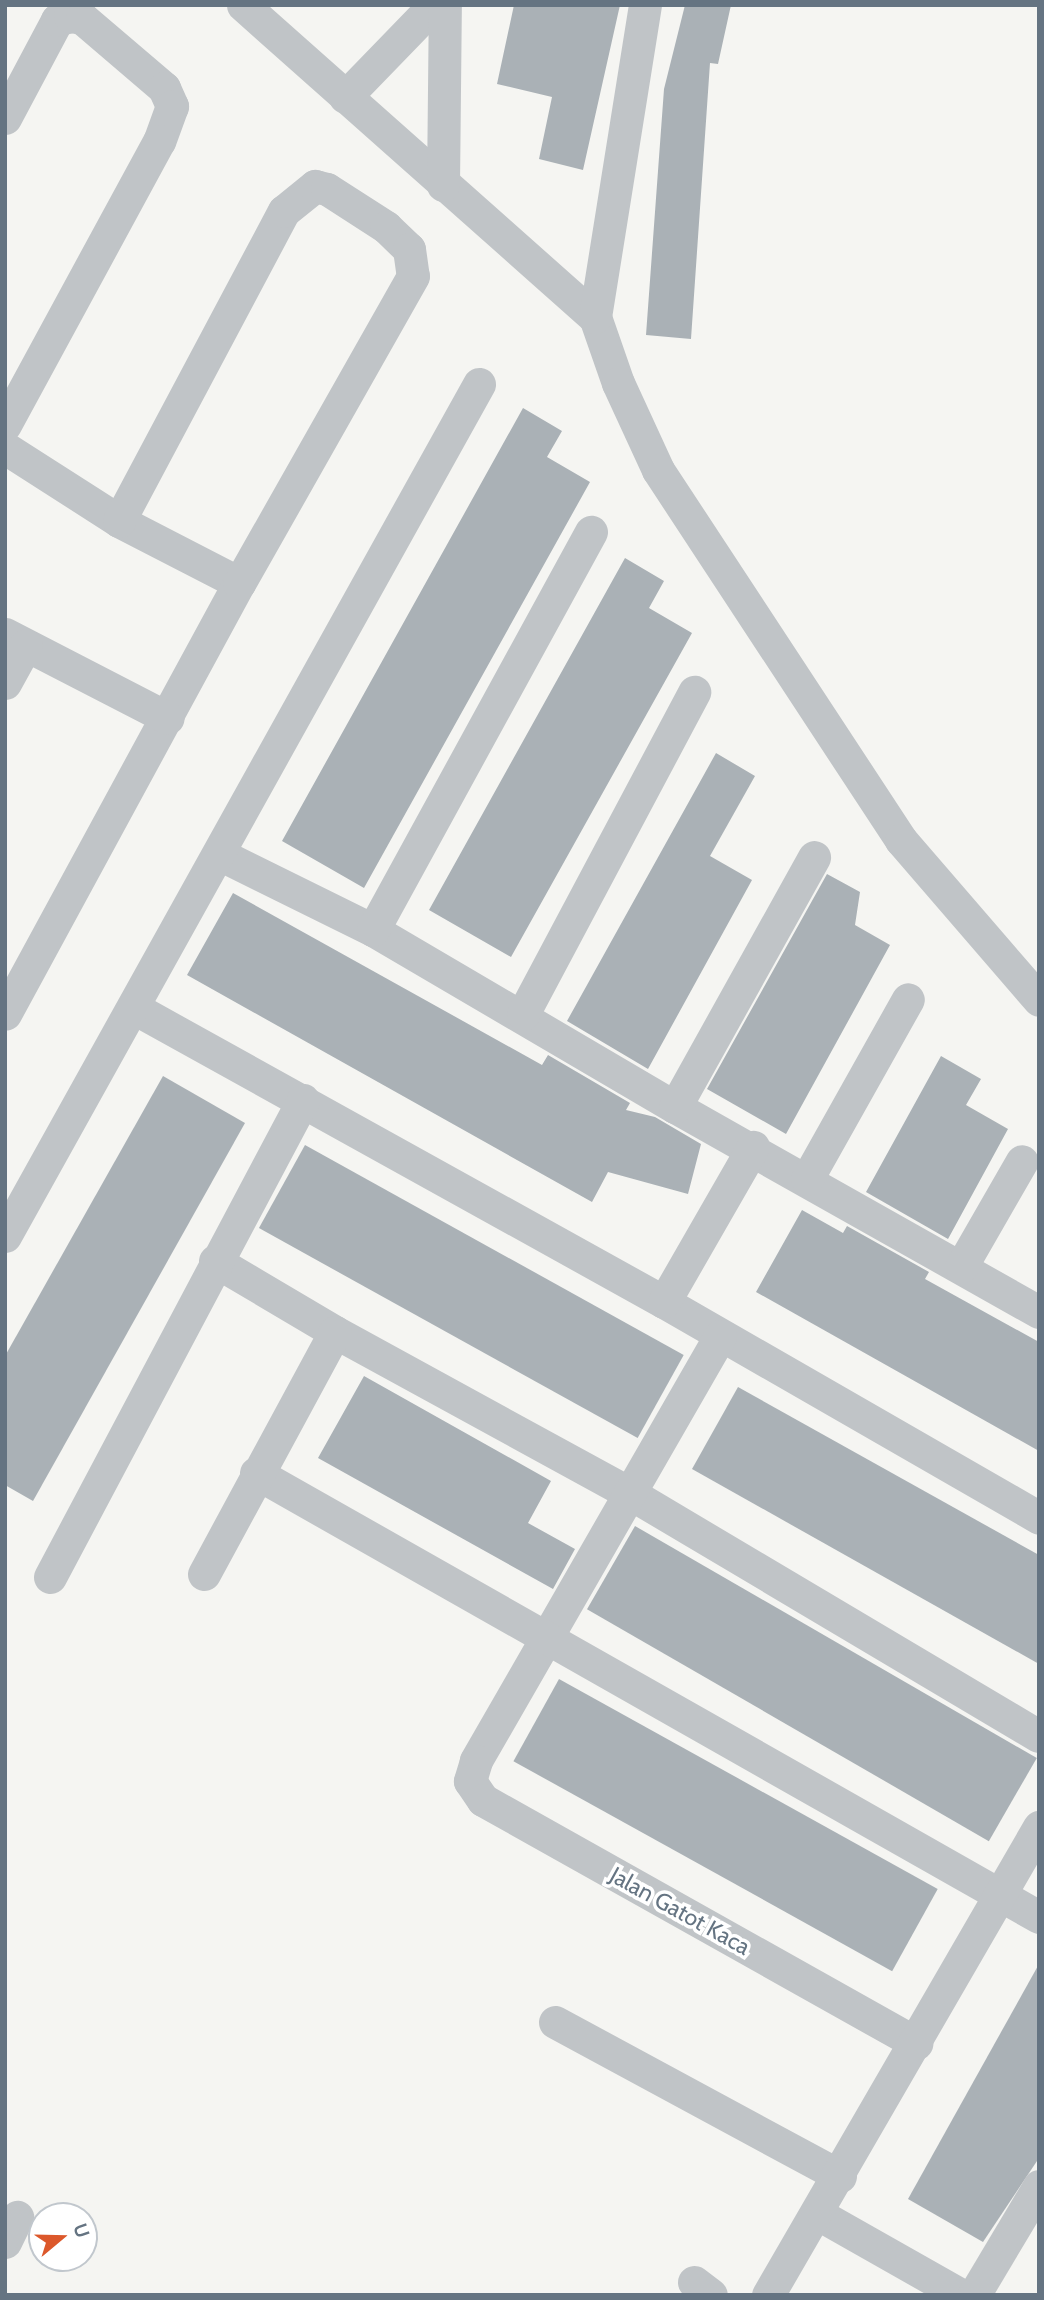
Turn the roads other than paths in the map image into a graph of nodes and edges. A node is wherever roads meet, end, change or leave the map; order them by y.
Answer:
1 (243, 5) edge
2 (434, 5) edge
3 (444, 5) edge
4 (645, 5) edge
5 (345, 97) junction
6 (5, 118) edge
7 (443, 185) junction
8 (595, 317) junction
9 (479, 384) dead end
10 (5, 425) edge
11 (5, 448) edge
12 (119, 521) junction
13 (591, 532) dead end
14 (239, 583) junction
15 (16, 640) edge
16 (5, 683) edge
17 (694, 692) dead end
18 (168, 718) junction
19 (219, 854) junction
20 (814, 857) dead end
21 (373, 930) junction
22 (908, 999) dead end
23 (1039, 1000) edge
24 (134, 1008) junction
25 (5, 1014) edge
26 (523, 1014) junction
27 (303, 1100) junction
28 (676, 1107) junction
29 (753, 1147) junction
30 (1023, 1161) dead end
31 (807, 1179) junction
32 (5, 1236) edge
33 (215, 1261) junction
34 (961, 1266) junction
35 (664, 1302) junction
36 (1039, 1312) edge
37 (335, 1332) junction
38 (720, 1336) junction
39 (256, 1473) junction
40 (631, 1494) junction
41 (1039, 1518) edge
42 (204, 1574) dead end
43 (50, 1577) dead end
44 (549, 1640) junction
45 (1039, 1736) edge
46 (1039, 1827) edge
47 (1000, 1895) junction
48 (1039, 1917) edge
49 (555, 2022) dead end
50 (916, 2043) junction
51 (840, 2176) junction
52 (1039, 2186) edge
53 (818, 2214) junction
54 (768, 2295) edge
55 (961, 2295) edge
56 (974, 2295) edge

1 - 5 street
2 - 5 street
3 - 7 street
4 - 8 street
5 - 7 street
6 - 10 street
7 - 8 street
8 - 23 street
9 - 19 street
11 - 12 street
12 - 14 street
12 - 14 street
13 - 21 street
14 - 18 street
15 - 16 street
15 - 18 street
17 - 26 street
18 - 25 street
19 - 21 street
19 - 24 street
20 - 28 street
21 - 26 street
22 - 31 street
24 - 27 street
24 - 32 street
26 - 28 street
27 - 33 street
27 - 35 street
28 - 29 street
29 - 31 street
29 - 35 street
30 - 34 street
31 - 34 street
33 - 37 street
33 - 43 street
34 - 36 street
35 - 38 street
37 - 39 street
37 - 40 street
38 - 40 street
38 - 41 street
39 - 42 street
39 - 44 street
40 - 44 street
40 - 45 street
44 - 47 street
44 - 50 street, Jalan Gatot Kaca
46 - 47 street
47 - 48 street
47 - 50 street
49 - 51 street
50 - 51 street
51 - 53 street
52 - 56 street
53 - 54 street
53 - 55 street

